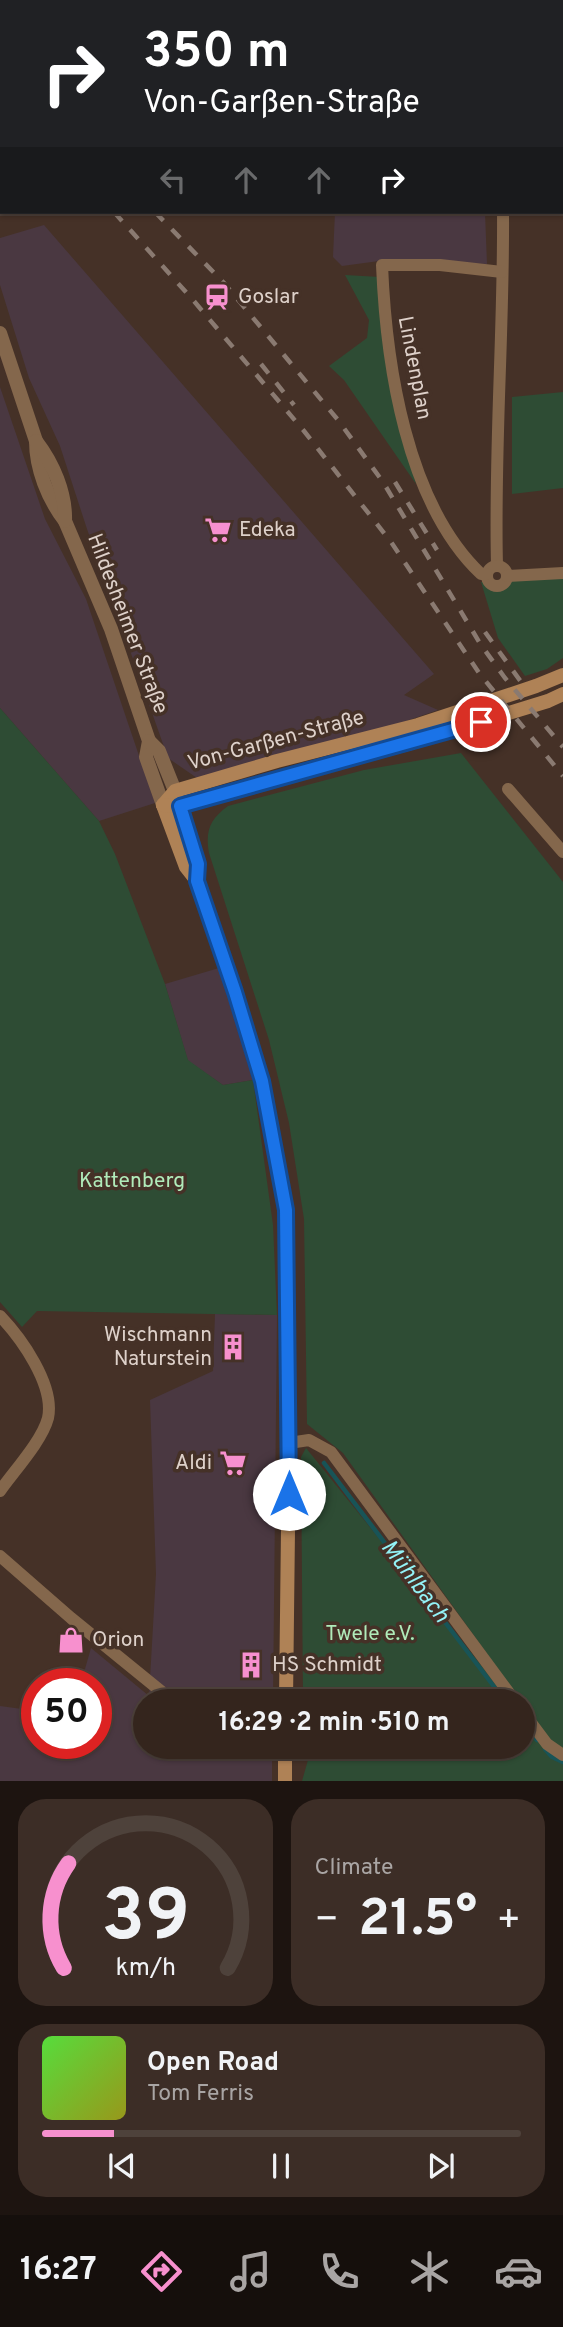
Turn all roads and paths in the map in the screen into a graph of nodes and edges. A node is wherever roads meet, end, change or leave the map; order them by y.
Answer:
1 (503, 214) edge
2 (502, 272) junction
3 (0, 333) edge
4 (497, 565) junction
5 (563, 573) edge
6 (486, 574) junction
7 (507, 576) junction
8 (563, 675) edge
9 (563, 694) edge
10 (149, 741) junction
11 (508, 789) dead end
12 (175, 791) junction
13 (163, 805) junction
14 (180, 806) junction
15 (563, 852) edge
16 (197, 881) junction
17 (0, 1316) edge
18 (289, 1443) junction
19 (0, 1491) edge
20 (1, 1558) edge
21 (158, 1689) edge
22 (286, 1689) edge
23 (506, 1689) edge
24 (535, 1728) edge
25 (563, 1755) edge
26 (285, 1759) edge
27 (285, 1781) edge

1 - 2 street
2 - 4 street
2 - 6 street, Lindenplan
3 - 10 street, Hildesheimer Straße
4 - 6 street
4 - 7 street
5 - 7 street
6 - 7 street
8 - 12 main road, Von-Garßen-Straße
9 - 14 main road, Von-Garßen-Straße
10 - 12 street, Hildesheimer Straße
10 - 13 street, Hildesheimer Straße
11 - 15 street
12 - 13 main road, Von-Garßen-Straße
12 - 14 main road, Hildesheimer Straße
13 - 14 main road, Von-Garßen-Straße
13 - 16 main road, Hildesheimer Straße
14 - 16 main road, Hildesheimer Straße
16 - 18 main road, Hildesheimer Straße
17 - 19 street
18 - 22 main road, Hildesheimer Straße
18 - 23 street
20 - 21 street
24 - 25 street
26 - 27 main road

